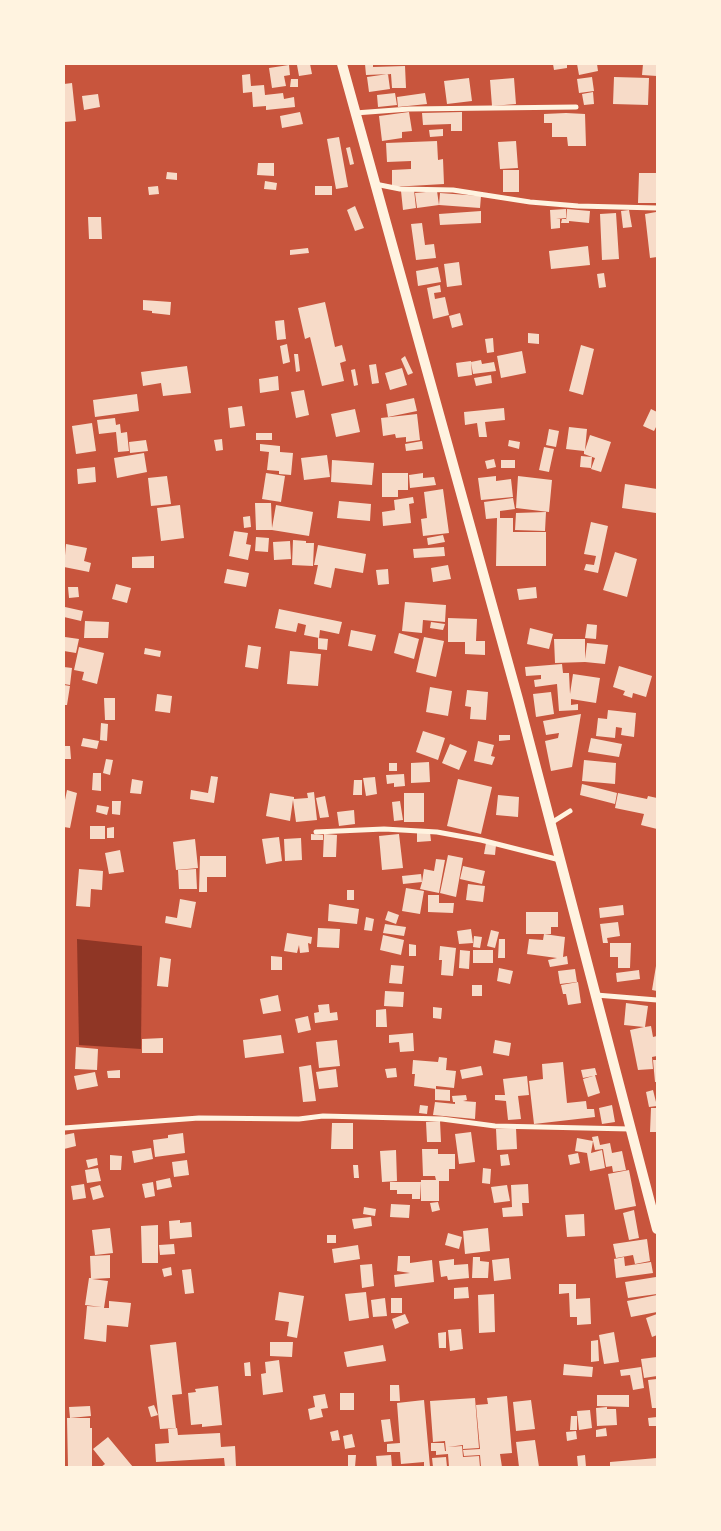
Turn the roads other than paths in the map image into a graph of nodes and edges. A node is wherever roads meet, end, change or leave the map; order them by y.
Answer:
1 (342, 64) edge
2 (576, 108) dead end
3 (355, 113) junction
4 (375, 184) junction
5 (657, 208) edge
6 (570, 811) dead end
7 (551, 824) junction
8 (316, 832) dead end
9 (560, 860) junction
10 (596, 995) junction
11 (657, 1000) edge
12 (64, 1128) edge
13 (630, 1129) junction
14 (657, 1229) edge

1 - 3 main road
2 - 3 street
3 - 4 main road
4 - 5 street
4 - 7 main road
6 - 7 street
7 - 9 main road
8 - 9 street
9 - 10 main road
10 - 11 street
10 - 13 main road
12 - 13 street
13 - 14 main road

